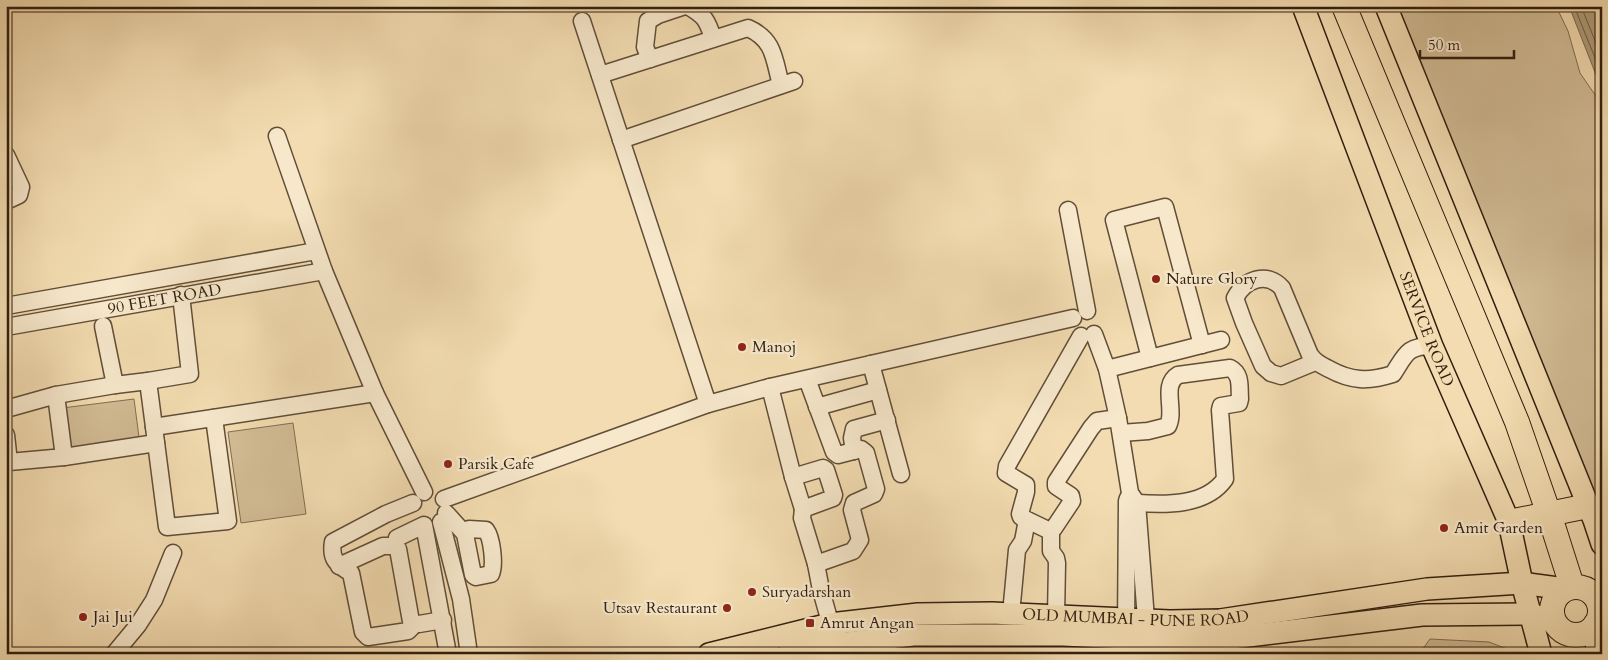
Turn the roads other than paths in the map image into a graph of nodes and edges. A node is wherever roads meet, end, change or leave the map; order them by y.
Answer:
1 (687, 6) edge
2 (1303, 6) edge
3 (1344, 6) edge
4 (1386, 6) edge
5 (582, 21) dead end
6 (713, 38) junction
7 (650, 59) junction
8 (600, 75) junction
9 (277, 136) dead end
10 (621, 140) junction
11 (6, 155) edge
12 (6, 201) edge
13 (1068, 210) dead end
14 (316, 251) junction
15 (211, 270) junction
16 (324, 271) junction
17 (214, 290) junction
18 (181, 296) junction
19 (6, 306) edge
20 (1080, 315) junction
21 (103, 326) dead end
22 (6, 327) edge
23 (1088, 335) junction
24 (1221, 340) dead end
25 (1202, 345) junction
26 (1432, 346) junction
27 (1150, 358) junction
28 (1315, 362) junction
29 (871, 364) junction
30 (1107, 369) junction
31 (807, 379) junction
32 (148, 381) junction
33 (115, 385) junction
34 (770, 387) junction
35 (878, 390) junction
36 (375, 393) junction
37 (56, 395) junction
38 (708, 404) junction
39 (818, 406) junction
40 (6, 409) edge
41 (214, 418) junction
42 (886, 420) junction
43 (1119, 426) junction
44 (6, 435) edge
45 (155, 435) junction
46 (854, 451) junction
47 (64, 457) junction
48 (901, 474) dead end
49 (794, 477) junction
50 (419, 497) junction
51 (1134, 498) junction
52 (1588, 506) junction
53 (804, 509) junction
54 (444, 511) junction
55 (1549, 514) junction
56 (1027, 520) junction
57 (1509, 522) junction
58 (424, 525) junction
59 (1052, 530) junction
60 (465, 534) dead end
61 (397, 538) dead end
62 (1602, 544) edge
63 (173, 553) dead end
64 (816, 564) junction
65 (339, 566) junction
66 (1522, 583) junction
67 (1568, 588) junction
68 (1599, 613) edge
69 (1012, 614) junction
70 (1531, 614) junction
71 (1056, 616) junction
72 (443, 624) junction
73 (830, 624) junction
74 (420, 627) dead end
75 (1136, 628) junction
76 (1563, 636) edge
77 (837, 644) junction
78 (801, 646) edge
79 (114, 654) edge
80 (448, 654) edge
81 (469, 654) edge
82 (709, 654) edge
83 (1541, 654) edge
84 (1599, 654) edge

1 - 6 street
1 - 7 street
2 - 26 main road, SERVICE ROAD
3 - 55 highway
4 - 52 main road
5 - 8 street
6 - 7 street
6 - 10 street
7 - 8 street
8 - 10 street
9 - 14 street
10 - 38 street
11 - 12 street
13 - 20 street
14 - 15 street, 90 FEET ROAD
14 - 16 street
15 - 17 street
15 - 19 street, 90 FEET ROAD
16 - 17 street, 90 FEET ROAD
16 - 36 street
17 - 18 street, 90 FEET ROAD
18 - 22 street, 90 FEET ROAD
18 - 32 street
20 - 23 street
20 - 23 street
20 - 29 street
21 - 33 street
23 - 30 street
23 - 56 street
24 - 25 street
25 - 27 street
25 - 27 street
26 - 28 street
26 - 57 main road, SERVICE ROAD
27 - 30 street
28 - 28 street
29 - 31 street
29 - 35 street
30 - 43 street
31 - 34 street
31 - 39 street
32 - 33 street
32 - 45 street
33 - 37 street
34 - 38 street
34 - 49 street
35 - 39 street
35 - 42 street
36 - 41 street
36 - 50 street
37 - 40 street
37 - 47 street
38 - 54 street
39 - 46 street
41 - 45 street
41 - 45 street
42 - 46 street
42 - 48 street
43 - 51 street
43 - 51 street
43 - 59 street
44 - 47 street
45 - 47 street
46 - 64 street
49 - 53 street
49 - 53 street
50 - 54 street
50 - 58 street
50 - 65 street
51 - 75 street
52 - 55 highway
52 - 62 main road
53 - 64 street
54 - 58 street
54 - 60 street
54 - 81 street
55 - 57 highway
55 - 67 highway
56 - 59 street
56 - 69 street
57 - 66 main road, SERVICE ROAD
58 - 61 street
58 - 72 street
59 - 71 street
63 - 79 street
64 - 73 street
65 - 65 street
66 - 67 main road, OLD MUMBAI - PUNE ROAD
66 - 70 main road, SERVICE ROAD
66 - 75 main road, OLD MUMBAI - PUNE ROAD
67 - 68 highway
67 - 76 highway
68 - 76 highway
68 - 84 highway
69 - 71 main road, OLD MUMBAI - PUNE ROAD
69 - 73 main road, OLD MUMBAI - PUNE ROAD
70 - 75 main road, OLD MUMBAI - PUNE ROAD
70 - 76 main road, OLD MUMBAI - PUNE ROAD
70 - 83 main road, SERVICE ROAD
71 - 75 main road, OLD MUMBAI - PUNE ROAD
72 - 74 street
72 - 80 street
73 - 77 street
73 - 78 main road, OLD MUMBAI - PUNE ROAD
75 - 77 main road, OLD MUMBAI - PUNE ROAD
77 - 78 main road, OLD MUMBAI - PUNE ROAD
78 - 82 main road, OLD MUMBAI - PUNE ROAD

